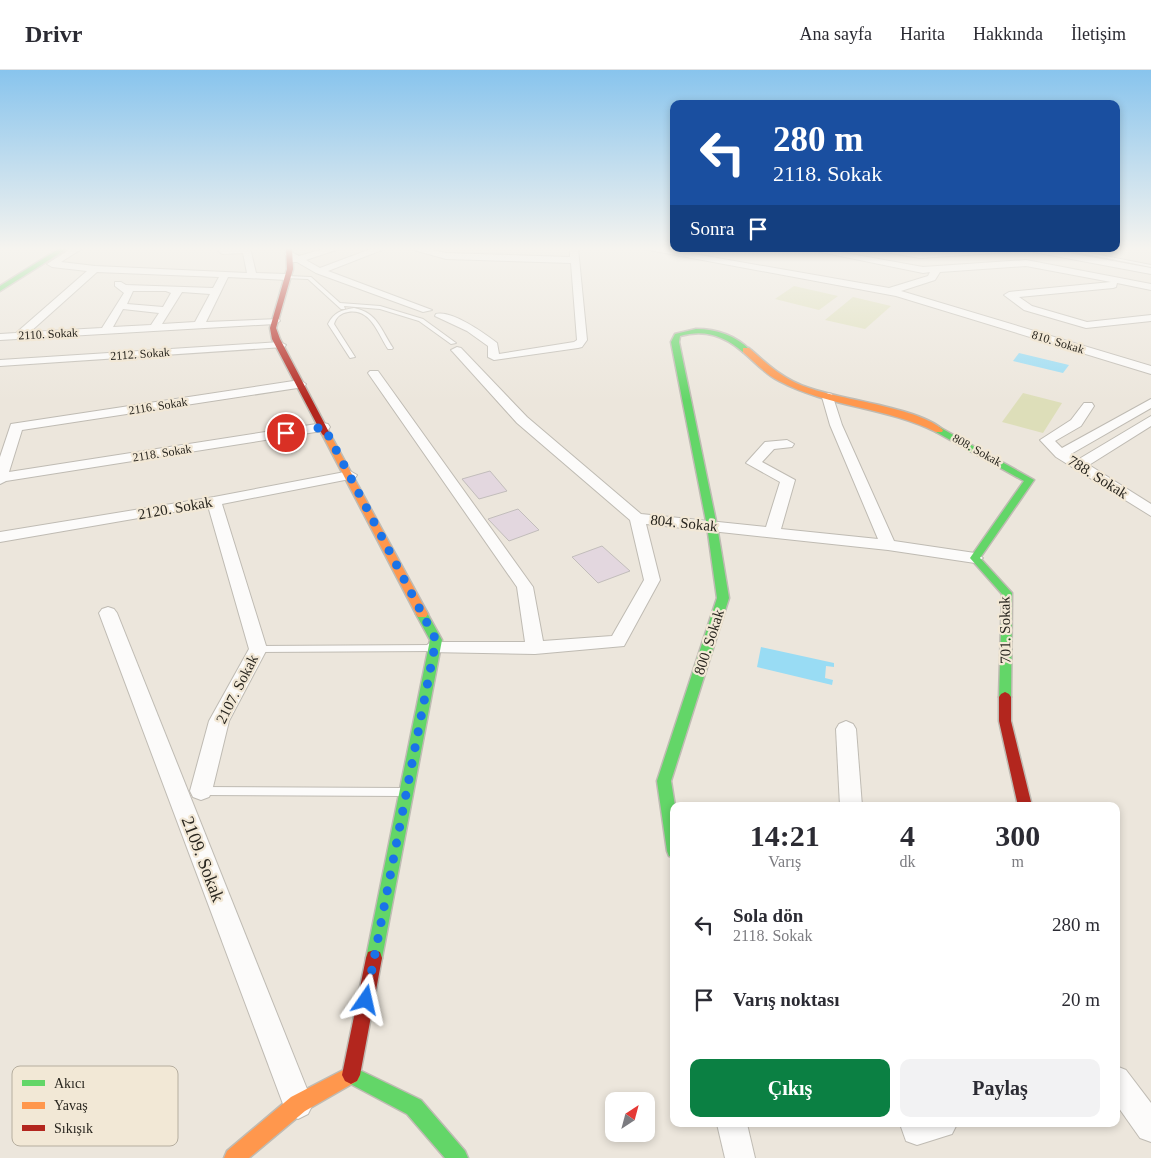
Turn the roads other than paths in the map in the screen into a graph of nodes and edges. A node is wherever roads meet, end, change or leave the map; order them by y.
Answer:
1 (61, 299) edge
2 (125, 299) edge
3 (173, 299) edge
4 (212, 299) edge
5 (281, 299) edge
6 (333, 299) edge
7 (396, 299) edge
8 (579, 299) edge
9 (916, 299) edge
10 (1015, 299) edge
11 (339, 304) junction
12 (120, 306) junction
13 (166, 310) junction
14 (427, 310) dead end
15 (345, 311) junction
16 (440, 316) dead end
17 (1151, 318) edge
18 (275, 321) junction
19 (199, 326) junction
20 (154, 328) junction
21 (105, 331) junction
22 (19, 336) junction
23 (0, 337) edge
24 (675, 342) joint
25 (280, 345) junction
26 (455, 346) joint
27 (390, 348) dead end
28 (352, 357) dead end
29 (0, 364) edge
30 (1151, 370) edge
31 (374, 373) dead end
32 (300, 384) junction
33 (828, 397) junction
34 (1151, 403) edge
35 (1088, 406) dead end
36 (1151, 420) edge
37 (324, 427) junction
38 (787, 444) dead end
39 (1061, 454) junction
40 (1080, 465) junction
41 (350, 475) junction
42 (0, 479) edge
43 (214, 501) junction
44 (1148, 505) edge
45 (637, 518) junction
46 (712, 526) junction
47 (772, 533) junction
48 (0, 538) edge
49 (888, 545) junction
50 (975, 558) junction
51 (108, 613) dead end
52 (434, 648) junction
53 (535, 648) junction
54 (258, 649) junction
55 (846, 729) dead end
56 (201, 790) joint
57 (406, 792) junction
58 (851, 802) edge
59 (1024, 802) edge
60 (670, 824) edge
61 (351, 1075) junction
62 (1120, 1086) edge
63 (298, 1104) junction
64 (733, 1127) edge
65 (916, 1127) edge
66 (930, 1127) edge
67 (1151, 1127) edge
68 (234, 1158) edge
69 (458, 1158) edge
70 (740, 1158) edge

1 - 22 street
2 - 12 street
3 - 13 street
4 - 19 street
5 - 18 street
6 - 11 lane
7 - 14 street
8 - 16 street
9 - 30 street, 810. Sokak
10 - 17 street
11 - 15 lane
11 - 26 lane
12 - 13 street
12 - 21 street
13 - 20 street
15 - 27 lane
15 - 28 lane
18 - 19 street, 2110. Sokak
18 - 25 street
19 - 20 street, 2110. Sokak
20 - 21 street, 2110. Sokak
21 - 22 street, 2110. Sokak
22 - 23 street, 2110. Sokak
24 - 33 street, 808. Sokak
24 - 46 street, 800. Sokak
25 - 29 street, 2112. Sokak
25 - 32 street
26 - 45 street, 804. Sokak
31 - 53 street
32 - 37 street
32 - 42 street, 2116. Sokak
33 - 49 street
33 - 50 street, 808. Sokak
34 - 39 street
35 - 39 street, 788. Sokak
36 - 40 street
37 - 41 street
37 - 42 street, 2118. Sokak
38 - 47 street
39 - 40 street, 788. Sokak
40 - 44 street, 788. Sokak
41 - 43 street, 2120. Sokak
41 - 52 street
43 - 48 street, 2120. Sokak
43 - 54 street, 2107. Sokak
45 - 46 street, 804. Sokak
45 - 53 street
46 - 47 street, 804. Sokak
46 - 60 street, 800. Sokak
47 - 49 street, 804. Sokak
49 - 50 street, 804. Sokak
50 - 59 street, 701. Sokak
51 - 63 street, 2109. Sokak
52 - 53 street
52 - 54 lane
52 - 57 street
54 - 56 street, 2107. Sokak
55 - 58 street
56 - 57 lane
57 - 61 street
61 - 63 street
61 - 69 street
62 - 67 street
63 - 68 street
64 - 70 street
65 - 66 street

